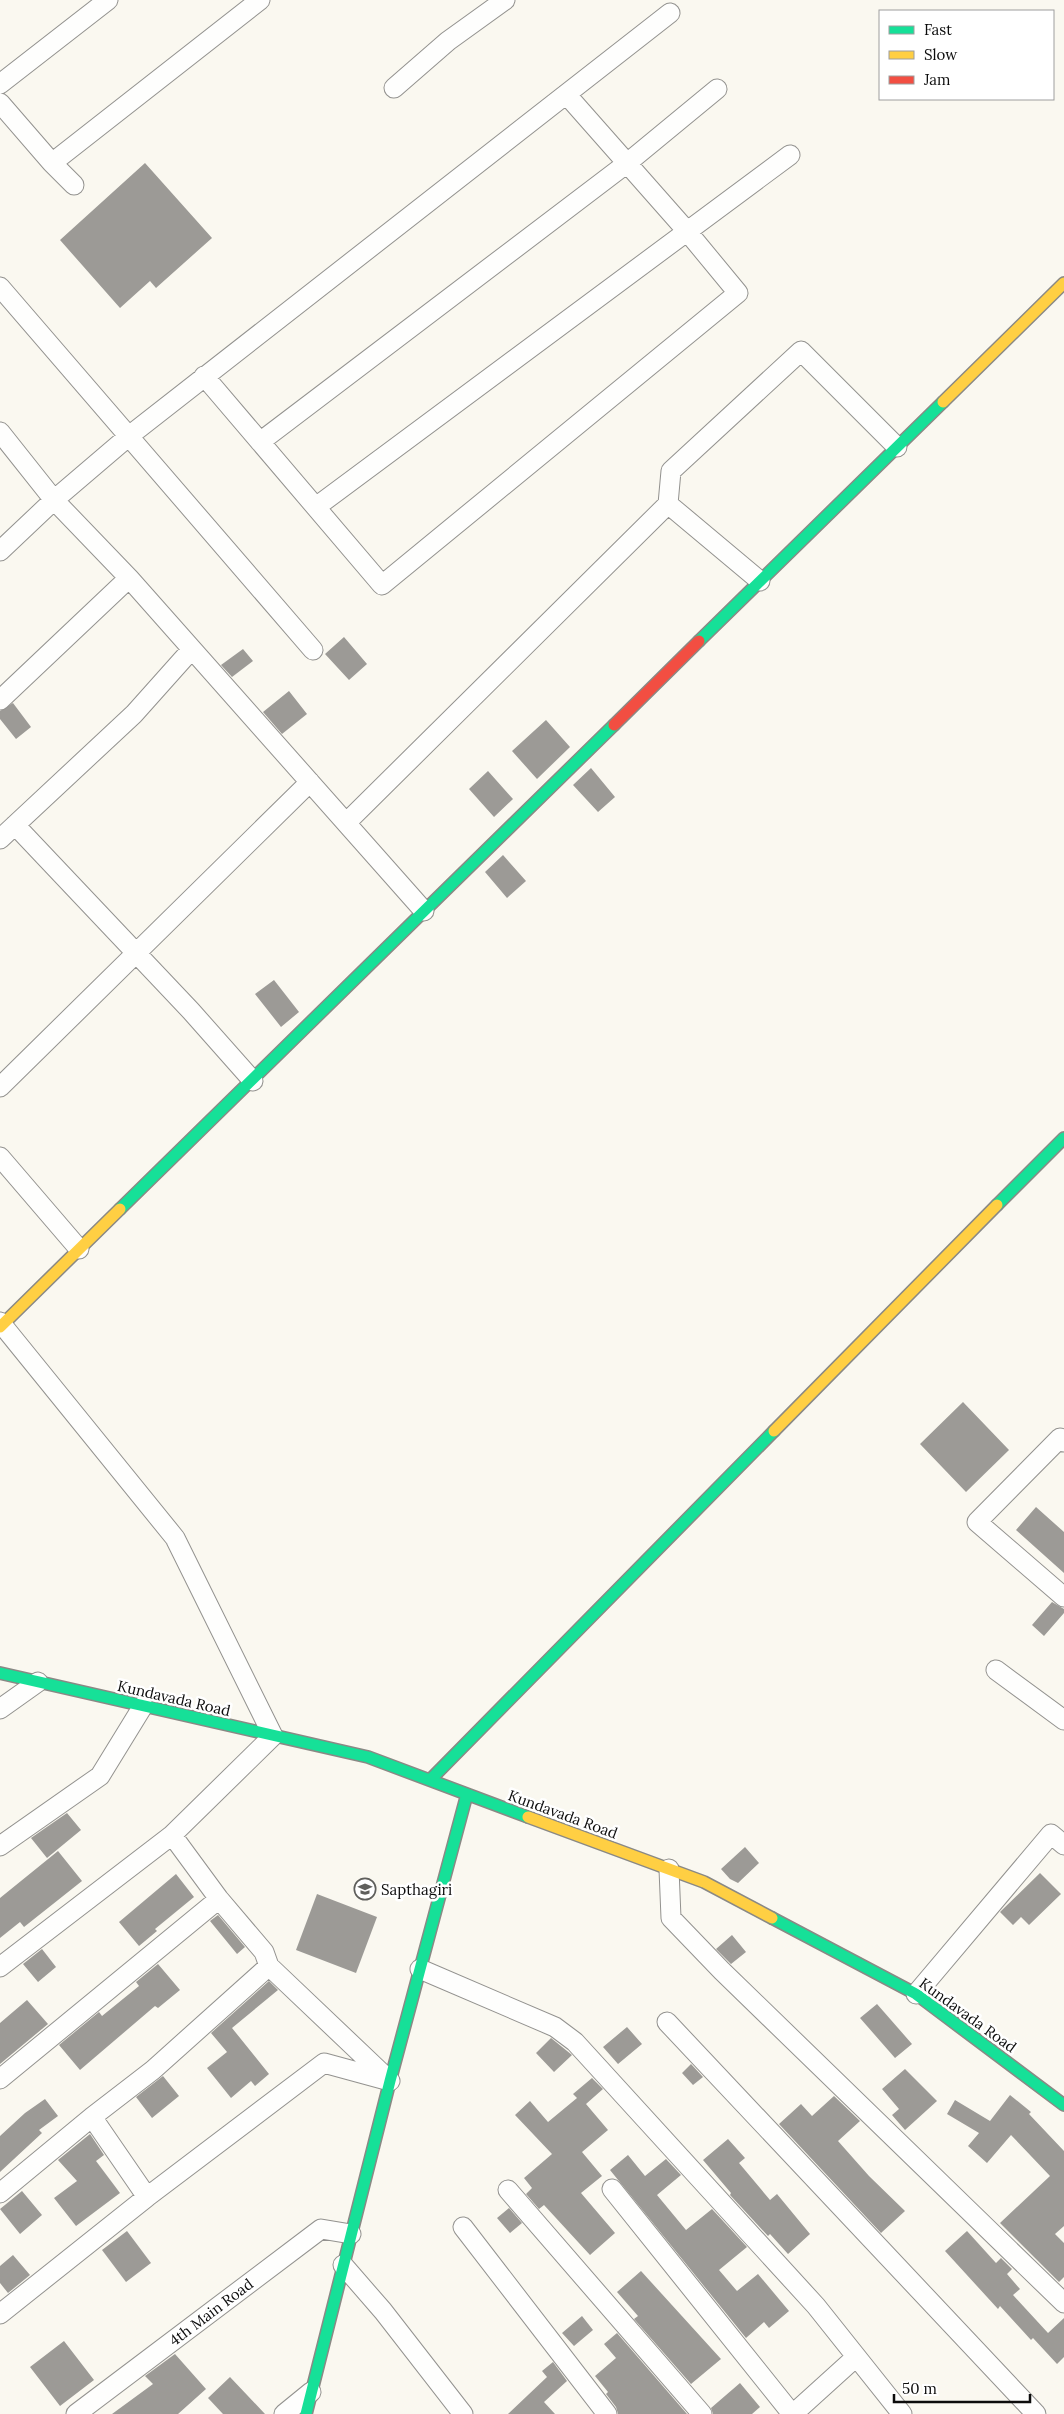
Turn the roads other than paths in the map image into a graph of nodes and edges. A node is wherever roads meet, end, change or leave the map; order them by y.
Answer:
1 (108, 0) edge
2 (260, 0) edge
3 (505, 0) edge
4 (670, 13) dead end
5 (0, 84) edge
6 (394, 88) dead end
7 (717, 89) dead end
8 (566, 94) junction
9 (0, 103) edge
10 (790, 154) dead end
11 (52, 163) junction
12 (626, 164) junction
13 (74, 185) dead end
14 (686, 230) junction
15 (1064, 283) edge
16 (0, 287) edge
17 (204, 376) junction
18 (128, 436) junction
19 (260, 442) junction
20 (3, 443) edge
21 (897, 447) junction
22 (54, 500) junction
23 (668, 504) junction
24 (316, 507) junction
25 (0, 551) edge
26 (129, 578) junction
27 (760, 581) junction
28 (192, 649) junction
29 (313, 650) dead end
30 (0, 700) edge
31 (310, 782) junction
32 (346, 823) junction
33 (15, 825) junction
34 (0, 839) edge
35 (424, 911) junction
36 (135, 953) junction
37 (252, 1081) junction
38 (0, 1087) edge
39 (1064, 1138) edge
40 (0, 1157) edge
41 (79, 1249) junction
42 (1, 1324) edge
43 (1063, 1438) edge
44 (1064, 1597) edge
45 (996, 1670) dead end
46 (0, 1673) edge
47 (38, 1682) junction
48 (143, 1706) junction
49 (0, 1710) edge
50 (1064, 1720) edge
51 (274, 1736) junction
52 (430, 1780) junction
53 (467, 1794) junction
54 (172, 1835) junction
55 (1064, 1845) edge
56 (0, 1846) edge
57 (669, 1869) junction
58 (219, 1899) junction
59 (270, 1966) junction
60 (0, 1967) edge
61 (420, 1970) junction
62 (916, 1994) junction
63 (668, 2022) dead end
64 (0, 2078) edge
65 (390, 2080) junction
66 (1064, 2105) edge
67 (92, 2117) junction
68 (612, 2189) dead end
69 (508, 2190) dead end
70 (0, 2193) edge
71 (147, 2197) junction
72 (463, 2227) dead end
73 (351, 2234) junction
74 (343, 2265) junction
75 (1064, 2303) edge
76 (0, 2314) edge
77 (856, 2357) junction
78 (311, 2392) junction
79 (76, 2414) edge
80 (284, 2414) edge
81 (306, 2414) edge
82 (463, 2414) edge
83 (607, 2414) edge
84 (702, 2414) edge
85 (793, 2414) edge
86 (902, 2414) edge
87 (1036, 2414) edge

1 - 5 street
2 - 11 street
3 - 6 street
4 - 8 street
7 - 12 street
8 - 12 street
8 - 17 street
9 - 11 street
10 - 14 street
11 - 13 street
12 - 14 street
12 - 19 street
14 - 24 street
14 - 24 street
15 - 21 street
16 - 18 street
17 - 18 street
17 - 19 street
18 - 22 street
18 - 29 street
19 - 24 street
20 - 22 street
21 - 23 street
21 - 27 street
22 - 25 street
22 - 26 street
23 - 27 street
23 - 32 street
26 - 28 street
26 - 30 street
27 - 35 street
28 - 31 street
28 - 33 street
31 - 32 street
31 - 36 street
32 - 35 street
33 - 34 street
33 - 36 street
35 - 37 street
36 - 37 street
36 - 38 street
37 - 41 street
39 - 52 street
40 - 41 street
41 - 42 street
42 - 51 street
43 - 44 street
45 - 50 street
46 - 47 street, Kundavada Road
47 - 48 street, Kundavada Road
47 - 49 street
48 - 51 street, Kundavada Road
48 - 56 street
51 - 52 street, Kundavada Road
51 - 54 street
52 - 53 street, Kundavada Road
53 - 57 street, Kundavada Road
53 - 61 street
54 - 58 street
54 - 60 street
55 - 62 street
57 - 62 street, Kundavada Road
57 - 75 street
58 - 59 street
58 - 64 street
59 - 65 street
59 - 67 street
61 - 65 street
61 - 77 street
62 - 66 street, Kundavada Road
63 - 87 street
65 - 71 street
65 - 73 street
67 - 70 street
67 - 71 street
68 - 85 street
69 - 84 street
71 - 76 street
72 - 83 street
73 - 74 street
73 - 79 street, 4th Main Road
74 - 78 street
74 - 82 street
77 - 85 street
77 - 86 street
78 - 80 street
78 - 81 street

